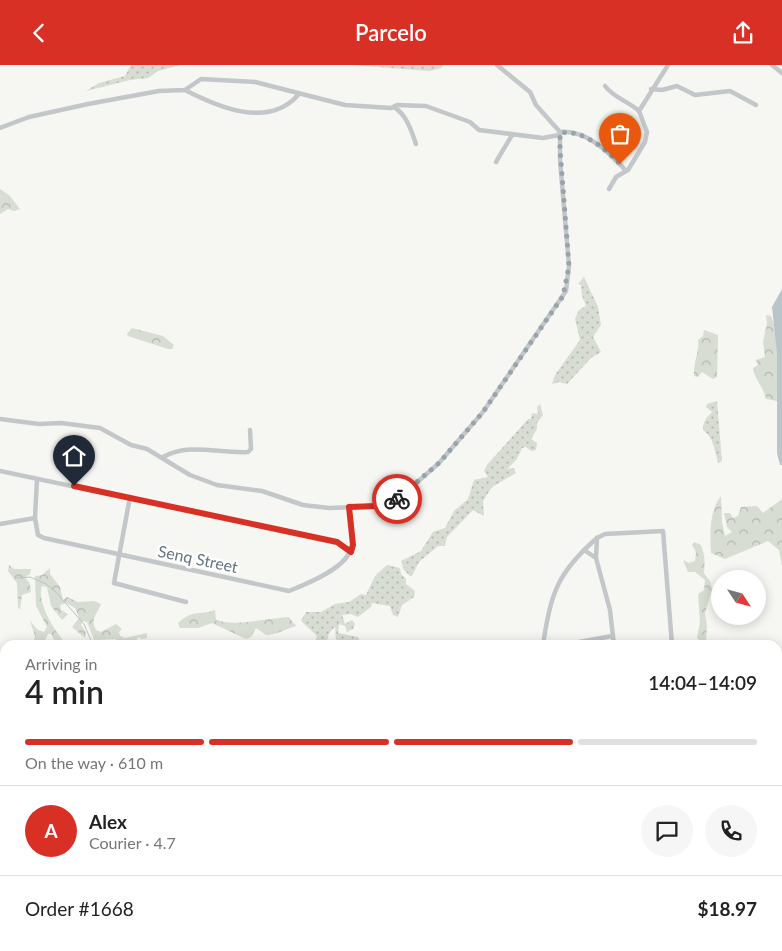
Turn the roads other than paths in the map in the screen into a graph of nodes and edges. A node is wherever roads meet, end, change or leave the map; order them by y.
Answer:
1 (497, 65) edge
2 (668, 65) edge
3 (772, 65) edge
4 (782, 73) edge
5 (605, 86) dead end
6 (651, 89) junction
7 (184, 90) junction
8 (298, 95) junction
9 (756, 105) dead end
10 (395, 108) junction
11 (638, 111) junction
12 (0, 128) edge
13 (560, 134) junction
14 (512, 135) junction
15 (416, 144) dead end
16 (496, 162) dead end
17 (626, 171) junction
18 (609, 189) dead end
19 (0, 419) edge
20 (250, 430) dead end
21 (163, 457) junction
22 (0, 471) edge
23 (37, 479) junction
24 (130, 497) junction
25 (349, 507) junction
26 (35, 518) junction
27 (0, 524) edge
28 (597, 538) junction
29 (584, 550) junction
30 (351, 552) junction
31 (119, 554) junction
32 (596, 558) junction
33 (186, 602) dead end
34 (612, 636) junction
35 (544, 640) edge
36 (590, 640) edge
37 (613, 640) edge
38 (672, 640) edge

1 - 13 street
2 - 6 street
3 - 4 street
5 - 11 street
6 - 9 street
6 - 11 street
7 - 8 street
7 - 8 street
7 - 12 street
8 - 10 street
10 - 14 street
10 - 15 street
11 - 17 street
13 - 14 street
13 - 17 street
13 - 25 street
14 - 16 street
17 - 18 street
19 - 21 street
20 - 21 street
21 - 25 street
22 - 23 street
23 - 24 street
23 - 26 street
24 - 30 street
24 - 31 street
25 - 30 street
26 - 27 street
26 - 31 street, Senq Street
28 - 29 street
28 - 32 street
28 - 38 street
29 - 32 street
29 - 35 street
30 - 31 street, Senq Street
31 - 33 street
32 - 34 street
34 - 36 street
34 - 37 street

